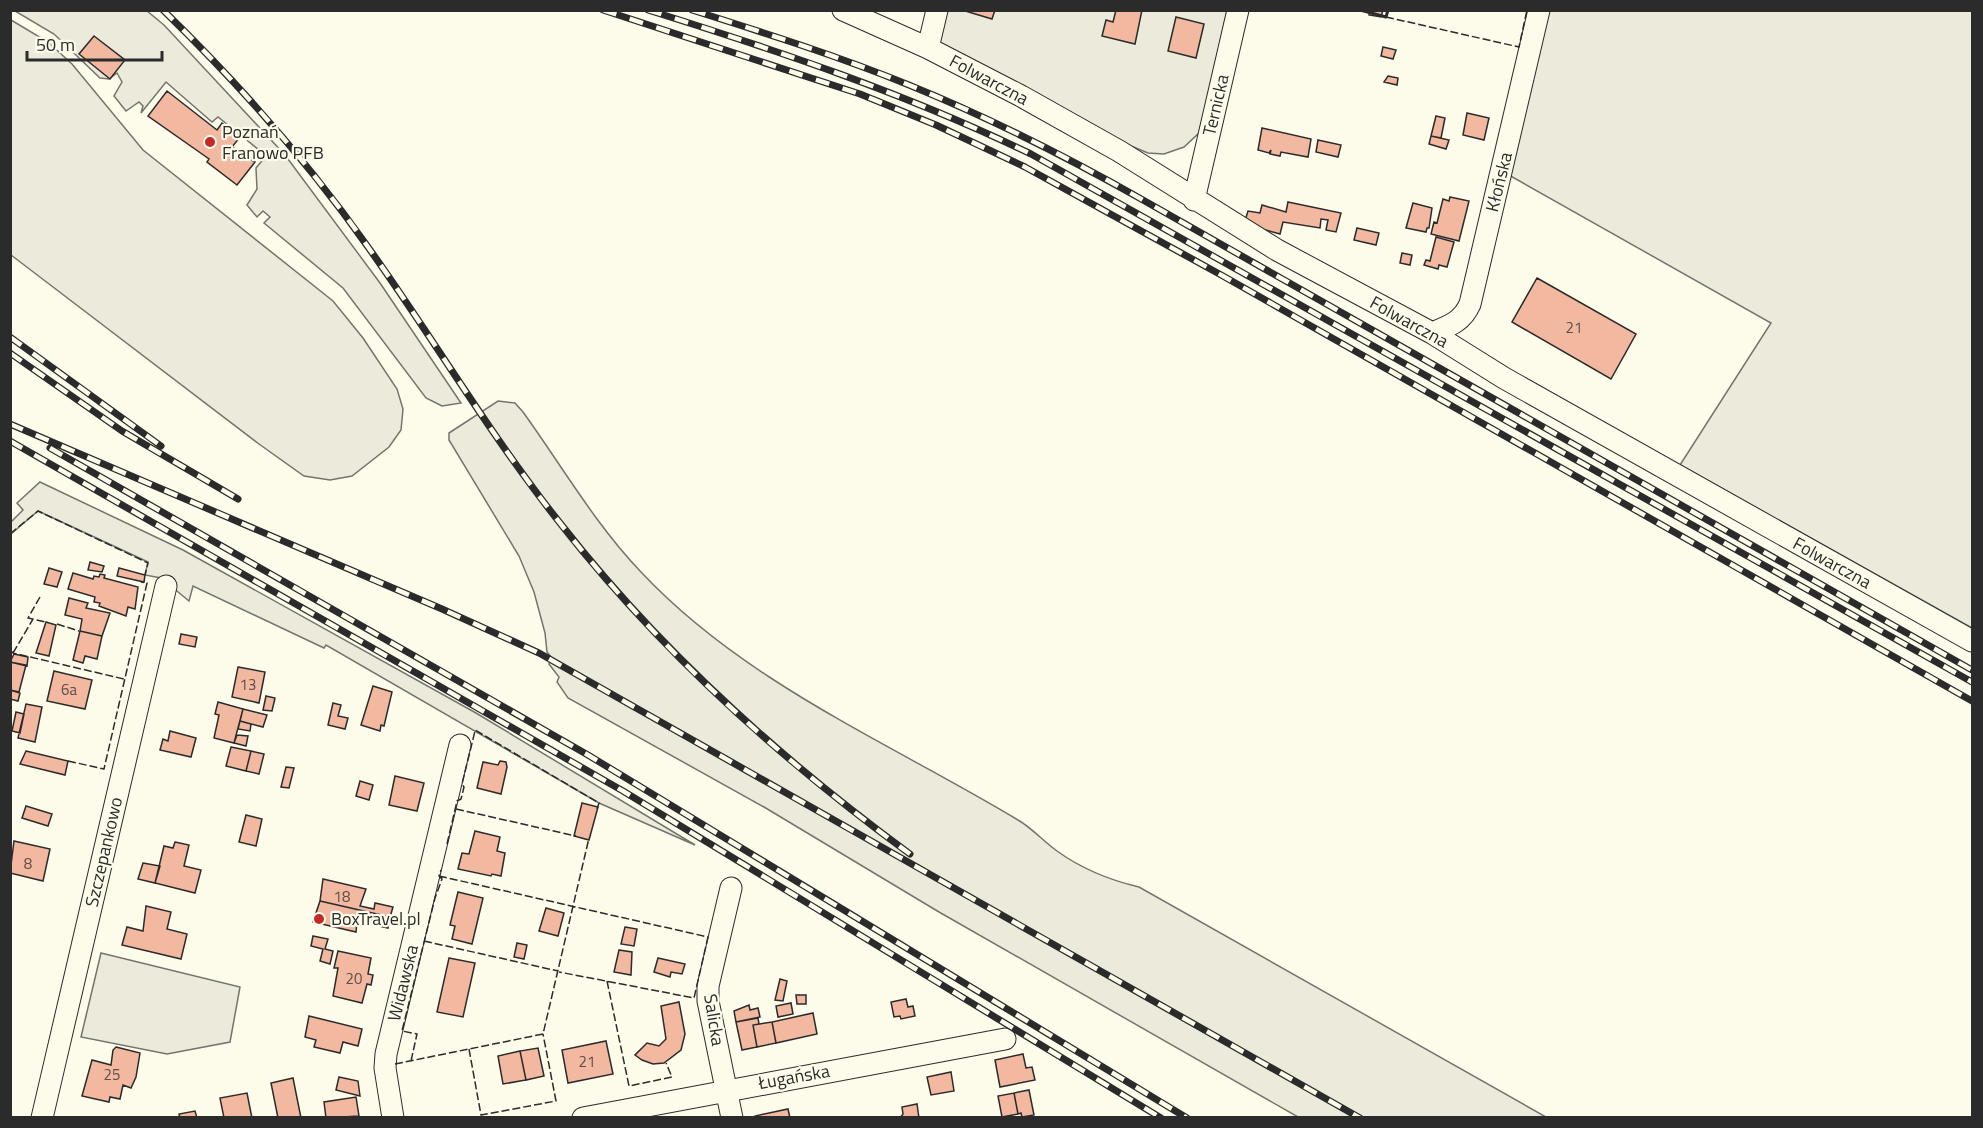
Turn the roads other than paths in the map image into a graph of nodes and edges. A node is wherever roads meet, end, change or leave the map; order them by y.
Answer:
1 (843, 10) edge
2 (937, 10) edge
3 (1238, 10) edge
4 (1539, 10) edge
5 (928, 48) junction
6 (1194, 200) junction
7 (1432, 333) junction
8 (166, 586) dead end
9 (1972, 641) edge
10 (460, 745) dead end
11 (731, 888) dead end
12 (1005, 1039) dead end
13 (726, 1090) junction
14 (42, 1118) edge
15 (393, 1118) edge
16 (583, 1118) edge
17 (732, 1118) edge

1 - 5 street, Folwarczna
2 - 5 street
3 - 6 street, Ternicka
4 - 7 street, Kłońska
5 - 6 street, Folwarczna
6 - 7 street, Folwarczna
7 - 9 street, Folwarczna
8 - 14 street, Szczepankowo
10 - 15 street, Widawska
11 - 13 street, Salicka
12 - 13 street, Ługańska
13 - 16 street, Ługańska
13 - 17 street, Salicka

